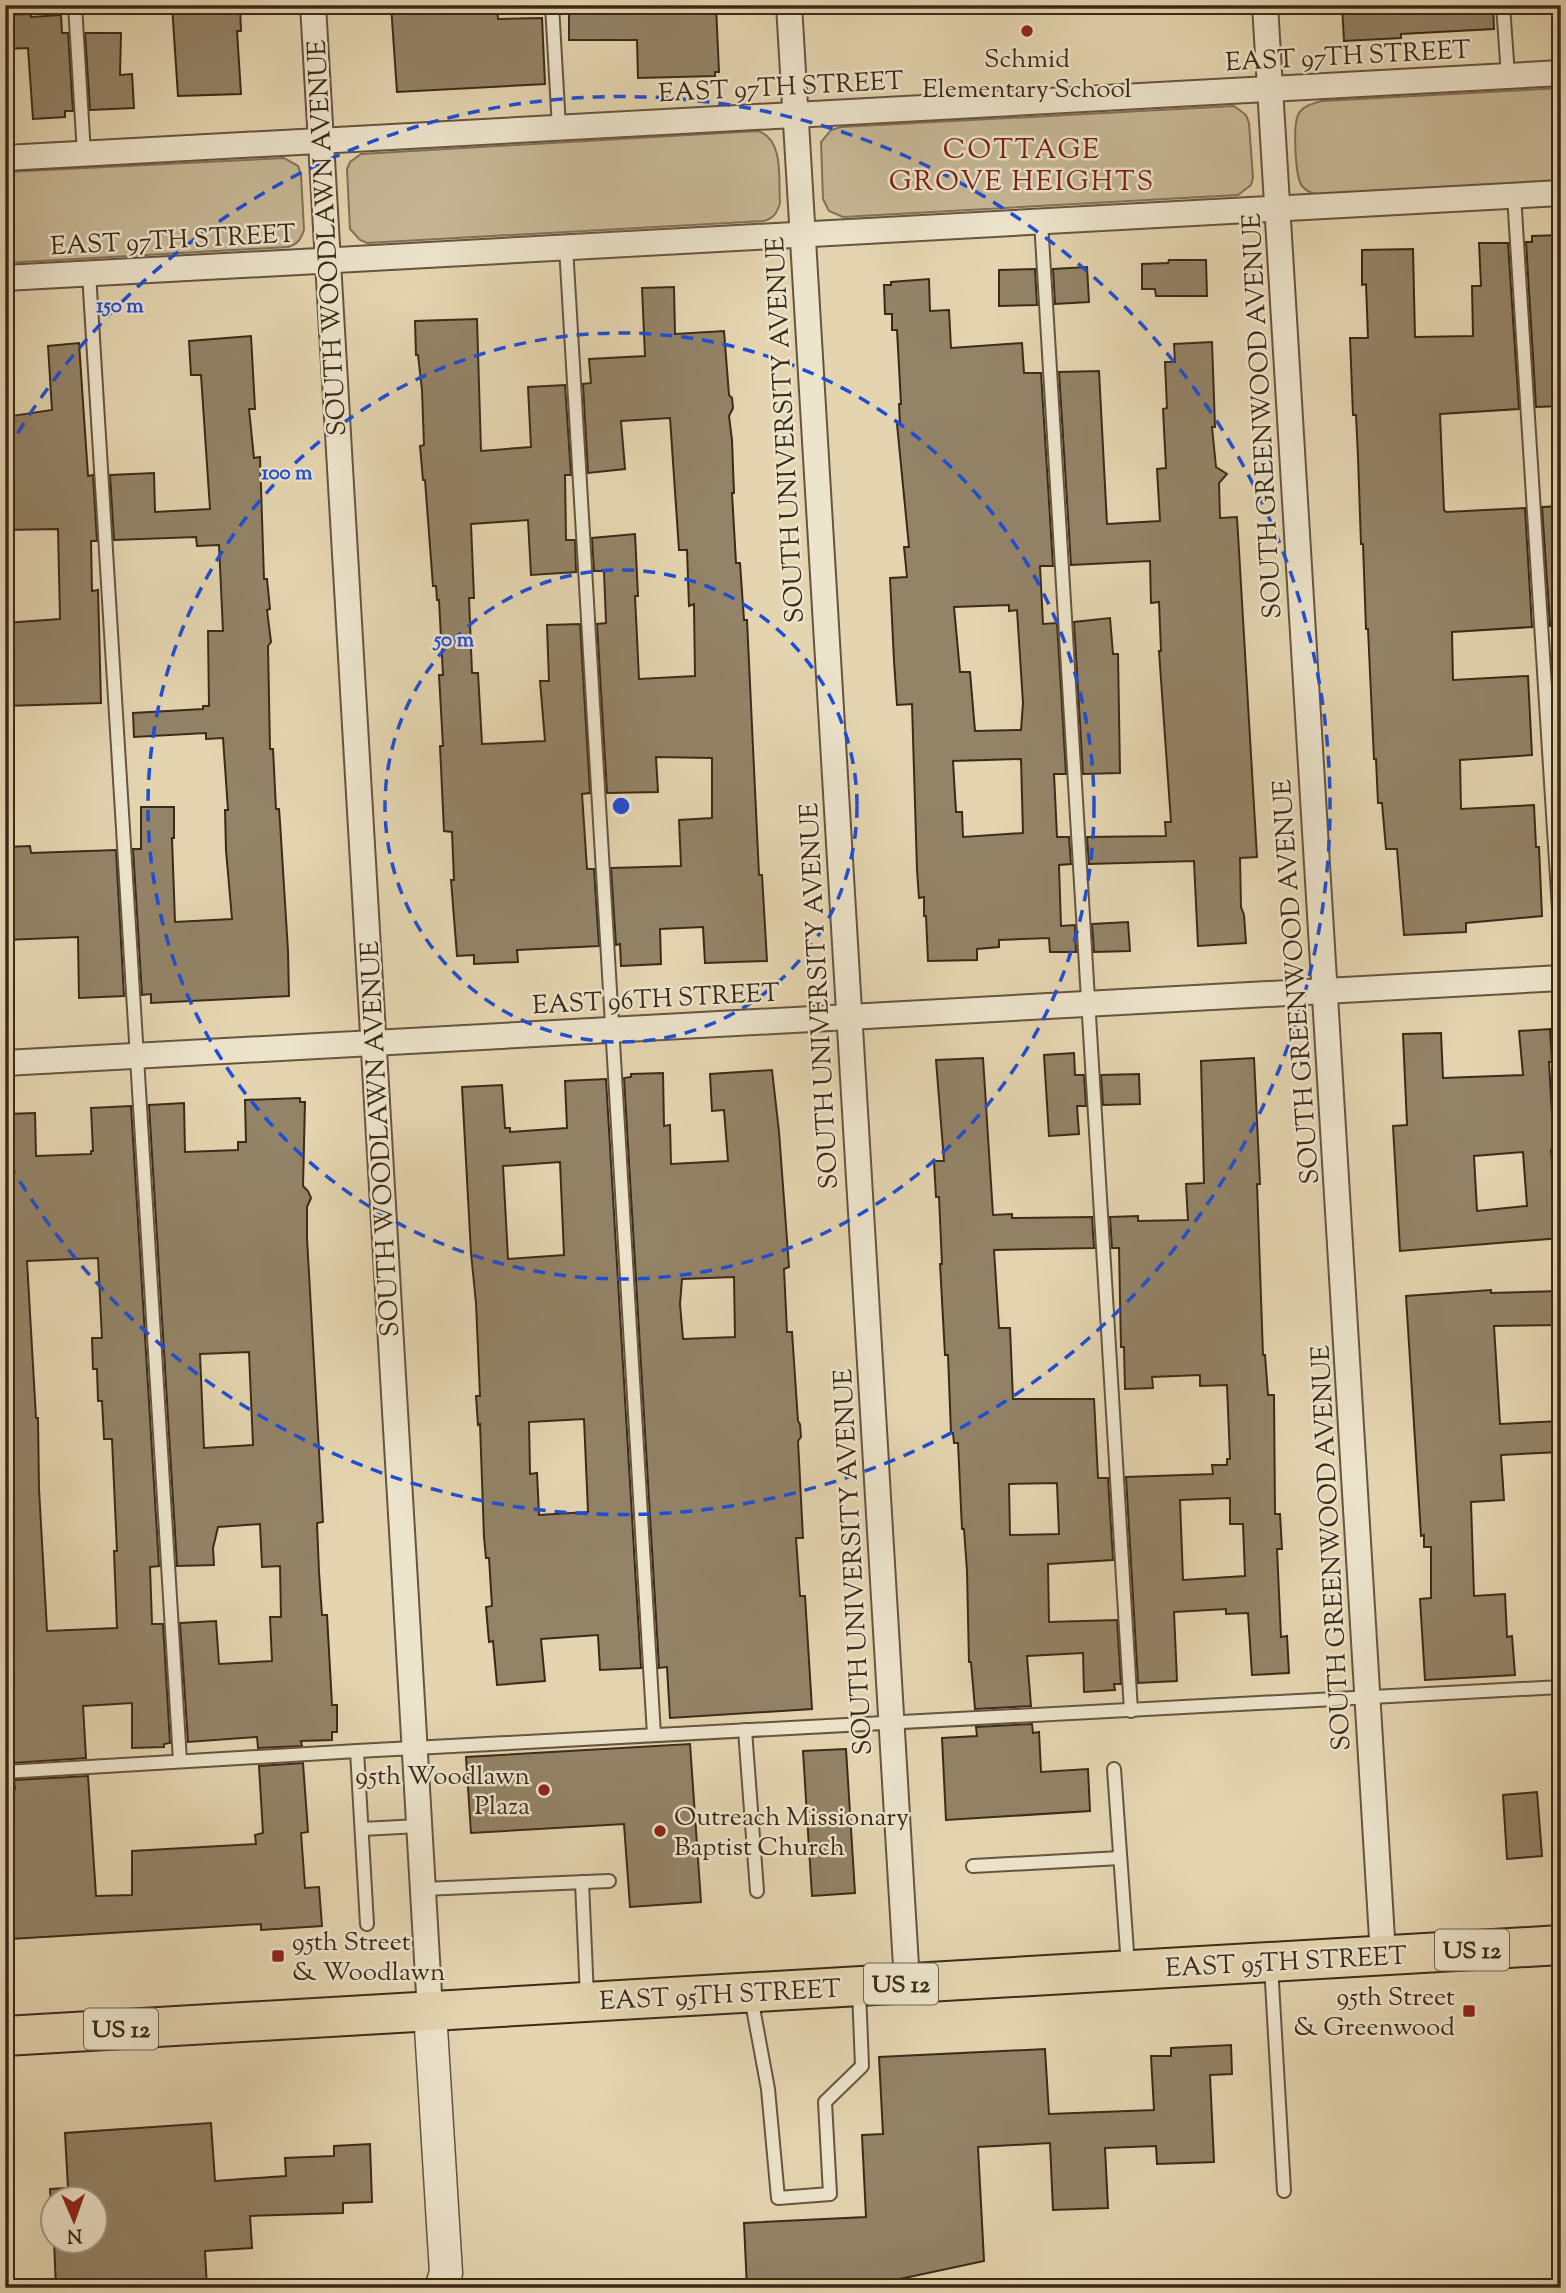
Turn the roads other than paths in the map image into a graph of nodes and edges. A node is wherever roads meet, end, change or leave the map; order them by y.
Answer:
1 (75, 5) edge
2 (313, 5) edge
3 (552, 5) edge
4 (789, 5) edge
5 (1265, 5) edge
6 (1503, 5) edge
7 (1561, 73) edge
8 (1508, 76) junction
9 (1270, 89) junction
10 (795, 115) junction
11 (559, 128) junction
12 (321, 141) junction
13 (84, 154) junction
14 (5, 158) edge
15 (1561, 193) edge
16 (1514, 195) junction
17 (1278, 208) junction
18 (1041, 221) junction
19 (803, 234) junction
20 (566, 247) junction
21 (328, 260) junction
22 (89, 273) junction
23 (5, 278) edge
24 (1561, 941) edge
25 (1561, 978) edge
26 (1326, 991) junction
27 (1088, 1005) junction
28 (849, 1018) junction
29 (612, 1030) junction
30 (374, 1043) junction
31 (137, 1056) junction
32 (5, 1063) edge
33 (1561, 1687) edge
34 (1369, 1699) junction
35 (1131, 1711) junction
36 (891, 1723) junction
37 (745, 1730) junction
38 (654, 1735) junction
39 (415, 1748) junction
40 (357, 1751) junction
41 (180, 1761) junction
42 (1114, 1769) dead end
43 (5, 1772) edge
44 (419, 1826) junction
45 (362, 1829) junction
46 (1120, 1857) junction
47 (973, 1866) dead end
48 (609, 1881) dead end
49 (582, 1882) junction
50 (423, 1889) junction
51 (757, 1891) dead end
52 (367, 1924) dead end
53 (1561, 1945) edge
54 (1383, 1955) junction
55 (1271, 1961) junction
56 (1128, 1970) junction
57 (907, 1983) junction
58 (859, 1986) junction
59 (751, 1993) junction
60 (587, 2002) junction
61 (430, 2011) junction
62 (5, 2036) edge
63 (1284, 2191) dead end
64 (446, 2283) edge

1 - 13 lane
2 - 12 street, SOUTH WOODLAWN AVENUE
3 - 11 lane
4 - 10 street, SOUTH UNIVERSITY AVENUE
5 - 9 street, SOUTH GREENWOOD AVENUE
6 - 8 lane
7 - 8 street, EAST 97TH STREET
8 - 9 street, EAST 97TH STREET
9 - 10 street, EAST 97TH STREET
9 - 17 street, SOUTH GREENWOOD AVENUE
10 - 11 street, EAST 97TH STREET
10 - 19 street, SOUTH UNIVERSITY AVENUE
11 - 12 street, EAST 97TH STREET
12 - 13 street, EAST 97TH STREET
12 - 21 street, SOUTH WOODLAWN AVENUE
13 - 14 street, EAST 97TH STREET
15 - 16 street, EAST 97TH STREET
16 - 17 street, EAST 97TH STREET
16 - 24 lane
17 - 18 street, EAST 97TH STREET
17 - 26 street, SOUTH GREENWOOD AVENUE
18 - 19 street, EAST 97TH STREET
18 - 27 lane
19 - 20 street, EAST 97TH STREET
19 - 28 street, SOUTH UNIVERSITY AVENUE
20 - 21 street, EAST 97TH STREET
20 - 29 lane
21 - 22 street, EAST 97TH STREET
21 - 30 street, SOUTH WOODLAWN AVENUE
22 - 23 street, EAST 97TH STREET
22 - 31 lane
25 - 26 street, EAST 96TH STREET
26 - 27 street, EAST 96TH STREET
26 - 34 street, SOUTH GREENWOOD AVENUE
27 - 28 street, EAST 96TH STREET
27 - 35 lane
28 - 29 street, EAST 96TH STREET
28 - 36 street, SOUTH UNIVERSITY AVENUE
29 - 30 street, EAST 96TH STREET
29 - 38 lane
30 - 31 street, EAST 96TH STREET
30 - 39 street, SOUTH WOODLAWN AVENUE
31 - 32 street, EAST 96TH STREET
31 - 41 lane
33 - 34 lane
34 - 35 lane
34 - 54 street, SOUTH GREENWOOD AVENUE
35 - 36 lane
36 - 37 lane
36 - 57 street, SOUTH UNIVERSITY AVENUE
37 - 38 lane
37 - 51 lane
38 - 39 lane
39 - 40 lane
39 - 44 street, SOUTH WOODLAWN AVENUE
40 - 41 lane
40 - 45 lane
41 - 43 lane
42 - 46 lane
44 - 45 lane
44 - 50 street, SOUTH WOODLAWN AVENUE
45 - 52 lane
46 - 47 lane
46 - 56 lane
48 - 49 lane
49 - 50 lane
49 - 60 lane
50 - 61 street, SOUTH WOODLAWN AVENUE
53 - 54 main road, EAST 95TH STREET / US 12
54 - 55 main road, EAST 95TH STREET / US 12
55 - 56 main road, EAST 95TH STREET / US 12
55 - 63 lane
56 - 57 main road, EAST 95TH STREET / US 12
57 - 58 main road, EAST 95TH STREET / US 12
58 - 59 main road, EAST 95TH STREET / US 12
58 - 59 lane
59 - 60 main road, EAST 95TH STREET / US 12
60 - 61 main road, EAST 95TH STREET / US 12
61 - 62 main road, EAST 95TH STREET / US 12
61 - 64 street, SOUTH WOODLAWN AVENUE

